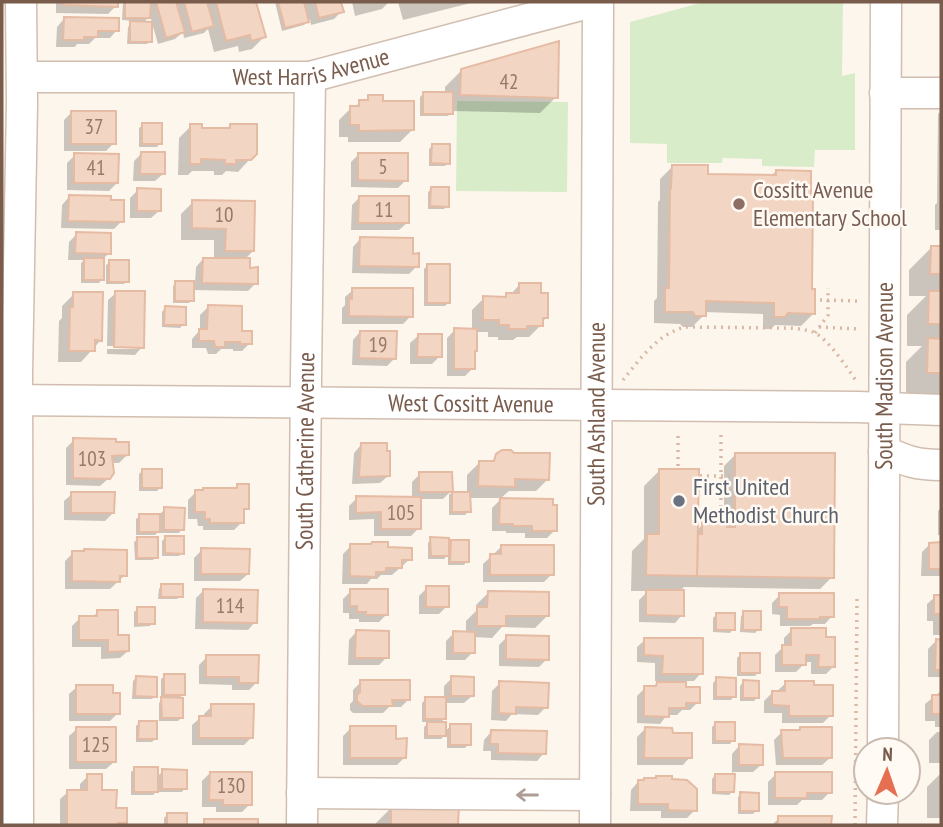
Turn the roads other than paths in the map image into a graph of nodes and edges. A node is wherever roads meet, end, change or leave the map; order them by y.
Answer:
1 (22, 2) edge
2 (592, 2) edge
3 (598, 2) edge
4 (886, 2) edge
5 (22, 77) junction
6 (310, 77) junction
7 (885, 93) junction
8 (941, 93) edge
9 (10, 400) edge
10 (305, 402) junction
11 (597, 405) junction
12 (884, 408) junction
13 (941, 410) edge
14 (884, 451) junction
15 (941, 465) edge
16 (883, 736) edge
17 (302, 793) junction
18 (595, 795) junction
19 (883, 806) edge
20 (18, 825) edge
21 (302, 825) edge
22 (595, 825) edge
23 (883, 825) edge

1 - 5 street
2 - 6 street, West Harris Avenue
3 - 11 street, South Ashland Avenue
4 - 7 street, South Madison Avenue
5 - 6 street, West Harris Avenue
5 - 9 street
6 - 10 street, South Catherine Avenue
7 - 8 street
7 - 12 street, South Madison Avenue
9 - 10 street, West Cossitt Avenue
9 - 20 street
10 - 11 street, West Cossitt Avenue
10 - 17 street, South Catherine Avenue
11 - 12 street, West Cossitt Avenue
11 - 18 street, South Ashland Avenue
12 - 13 street, West Cossitt Avenue
12 - 14 street, South Madison Avenue
14 - 15 street
14 - 16 street, South Madison Avenue
18 -> 17 street
17 - 21 street, South Catherine Avenue
18 - 22 street, South Ashland Avenue
19 - 23 street

